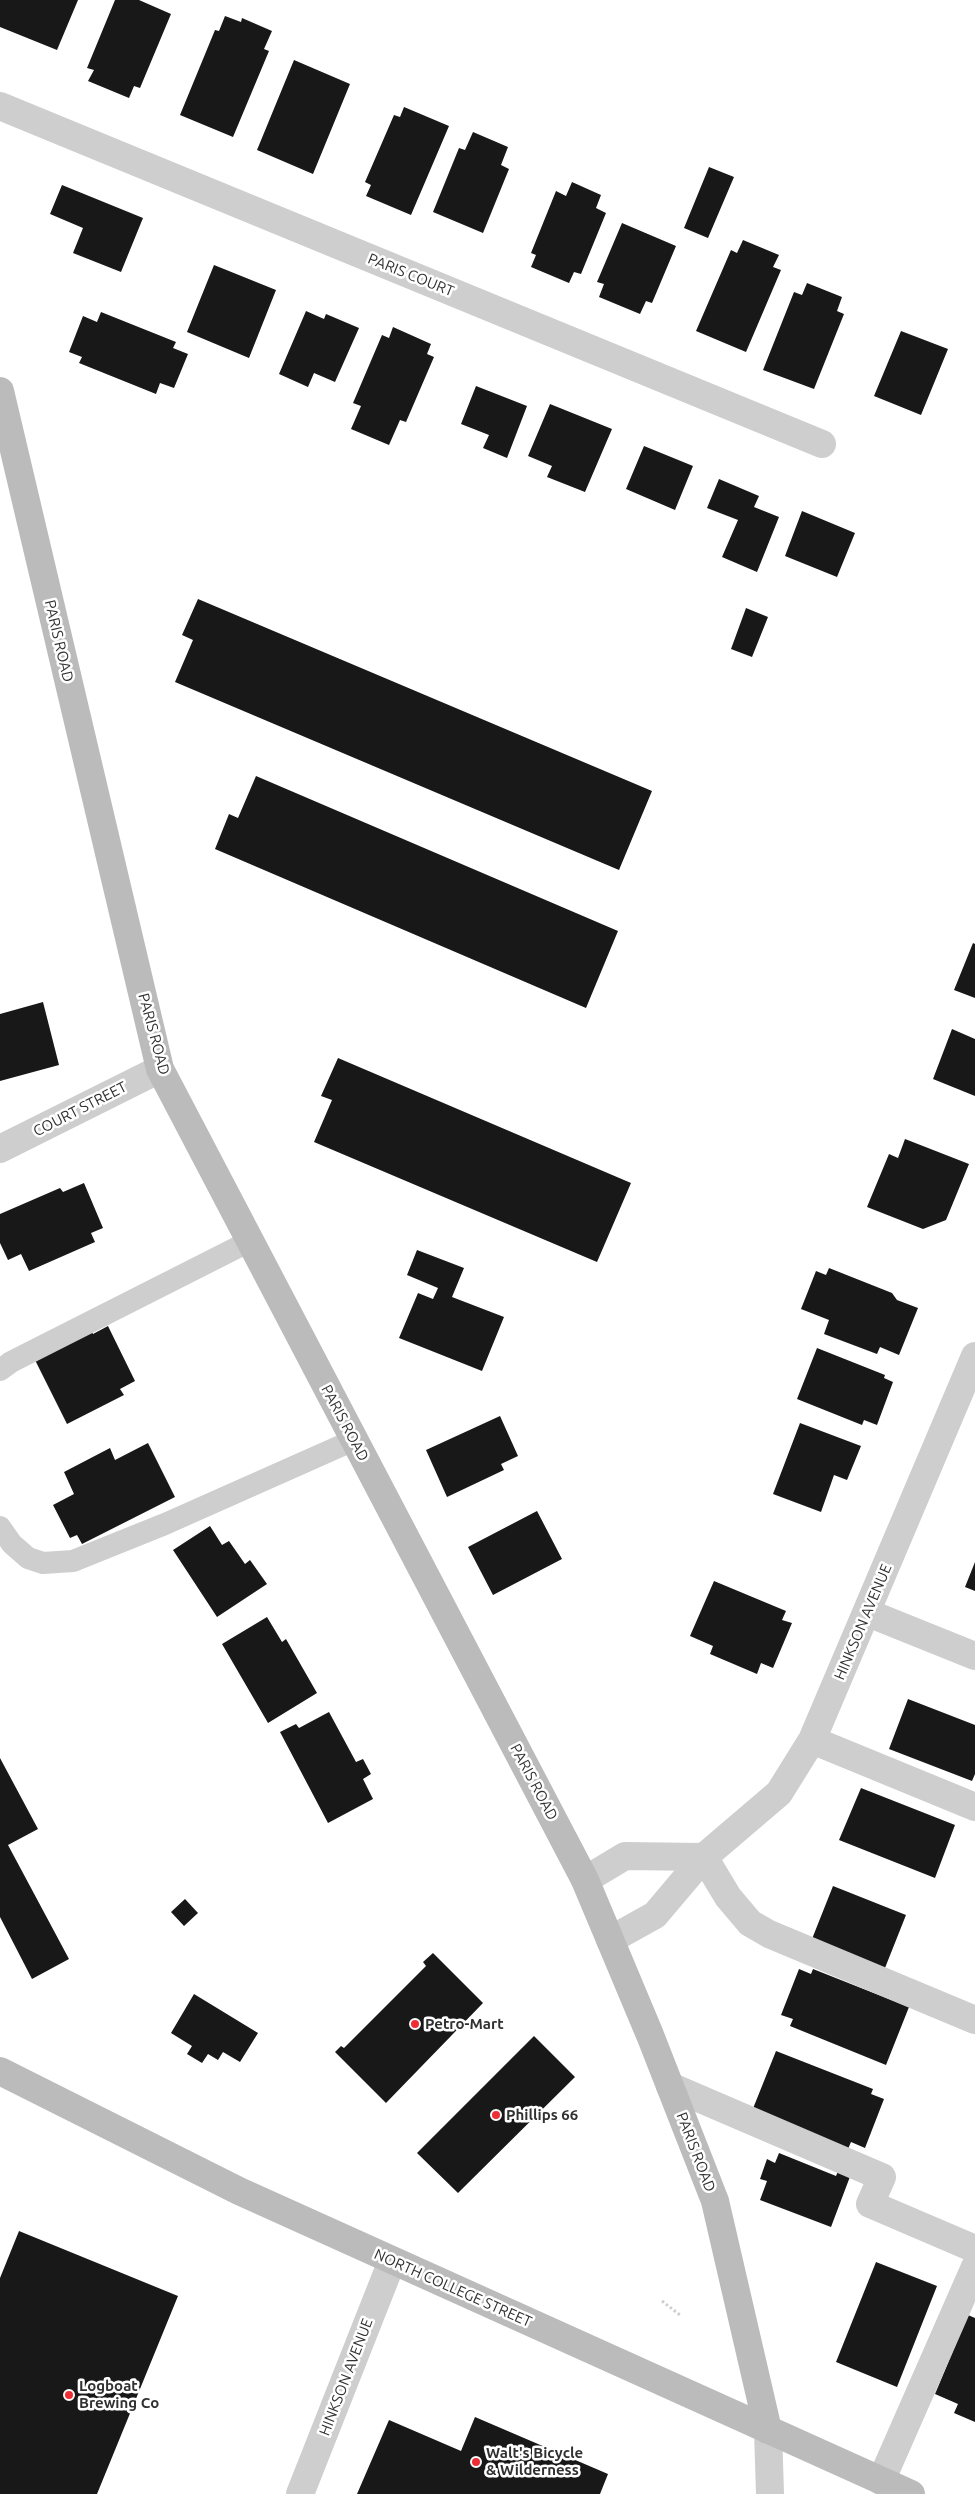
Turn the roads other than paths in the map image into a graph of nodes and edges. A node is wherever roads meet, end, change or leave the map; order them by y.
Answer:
1 (0, 106) edge
2 (0, 391) edge
3 (822, 444) dead end
4 (160, 1069) junction
5 (0, 1149) edge
6 (250, 1241) junction
7 (975, 1356) edge
8 (0, 1370) edge
9 (354, 1440) junction
10 (0, 1528) edge
11 (868, 1613) junction
12 (975, 1656) edge
13 (812, 1740) junction
14 (975, 1807) edge
15 (704, 1857) junction
16 (585, 1880) junction
17 (610, 1940) junction
18 (975, 2020) edge
19 (0, 2071) edge
20 (670, 2086) junction
21 (975, 2249) edge
22 (392, 2261) junction
23 (975, 2267) edge
24 (768, 2430) junction
25 (881, 2481) junction
26 (300, 2494) edge
27 (770, 2494) edge
28 (910, 2494) edge

1 - 3 street, PARIS COURT
2 - 4 main road, PARIS ROAD
4 - 5 street, COURT STREET
4 - 6 main road, PARIS ROAD
6 - 8 lane
6 - 9 main road, PARIS ROAD
7 - 11 street, HINKSON AVENUE
9 - 10 lane
9 - 16 main road, PARIS ROAD
11 - 12 street
11 - 13 street, HINKSON AVENUE
13 - 14 street
13 - 15 street, HINKSON AVENUE
15 - 16 street
15 - 17 street, HINKSON AVENUE
15 - 18 street
16 - 17 main road, PARIS ROAD
17 - 20 main road, PARIS ROAD
19 - 22 main road, NORTH COLLEGE STREET
20 - 21 street
20 - 24 main road, PARIS ROAD
22 - 24 main road, NORTH COLLEGE STREET
22 - 26 street, HINKSON AVENUE
23 - 25 street
24 - 25 main road, NORTH COLLEGE STREET
24 - 27 street
25 - 28 main road, NORTH COLLEGE STREET

